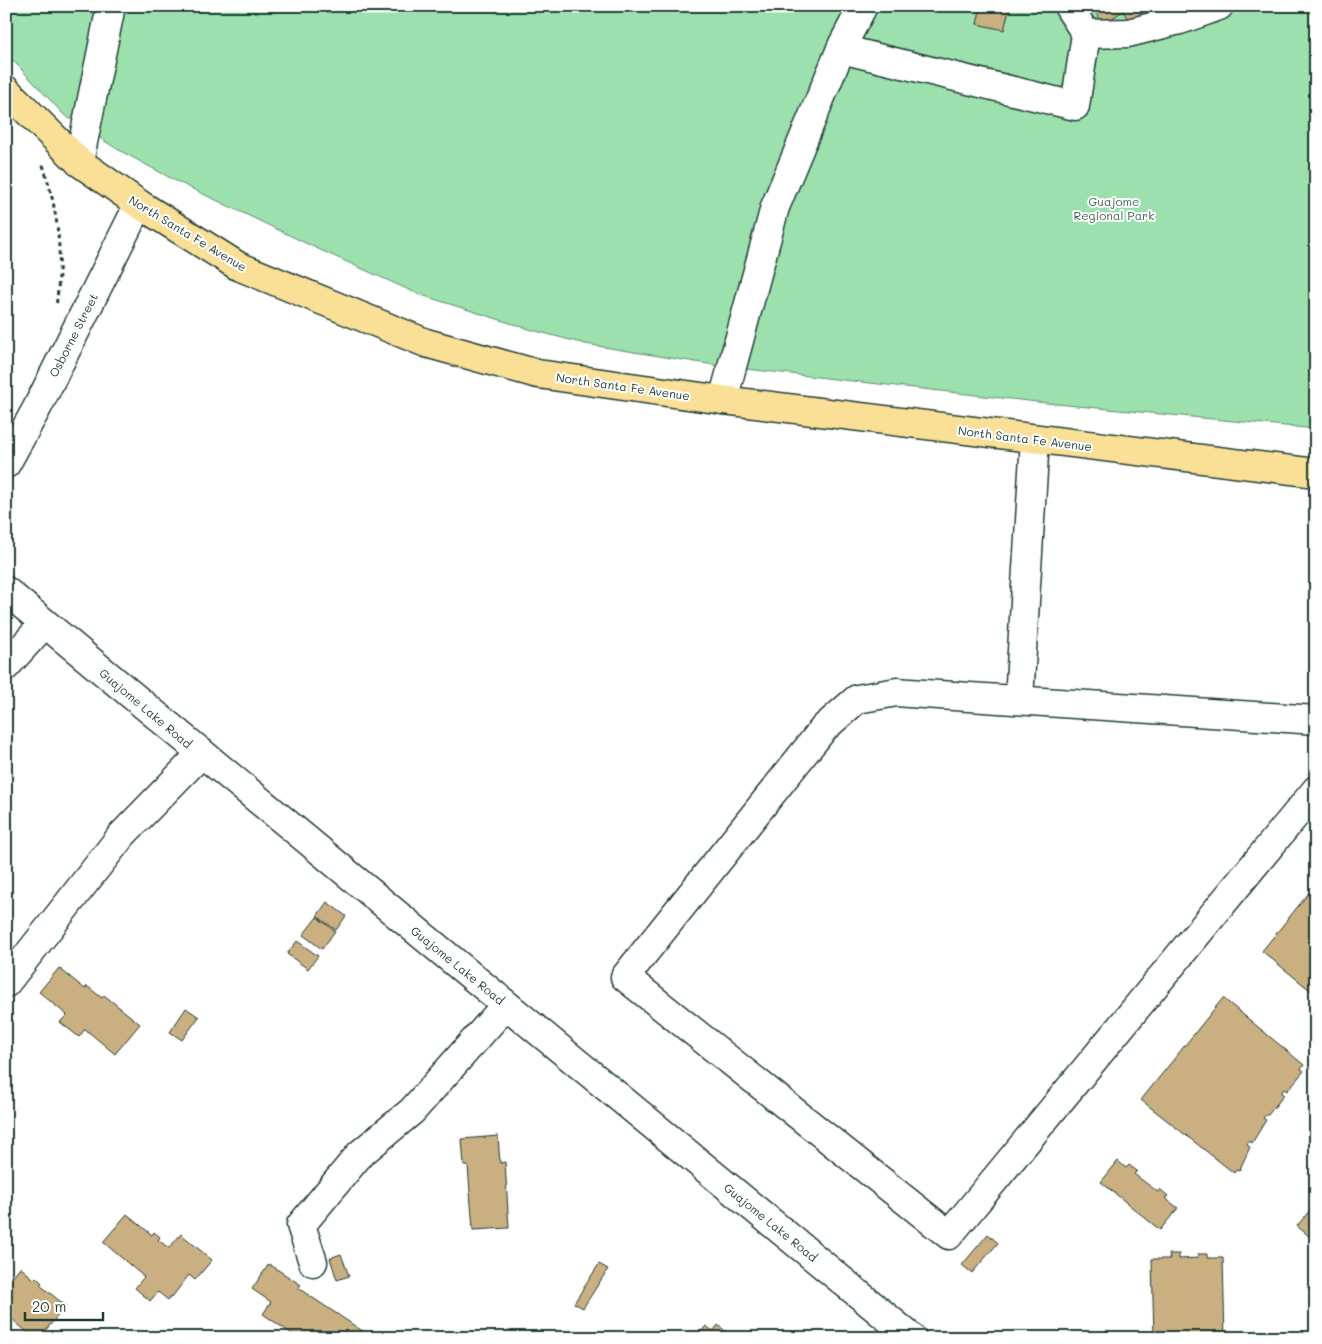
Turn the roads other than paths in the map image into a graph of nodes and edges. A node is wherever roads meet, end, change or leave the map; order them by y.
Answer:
1 (111, 6) edge
2 (863, 6) edge
3 (1068, 6) edge
4 (1219, 6) edge
5 (1086, 34) junction
6 (841, 49) junction
7 (6, 90) edge
8 (79, 162) junction
9 (138, 204) junction
10 (723, 400) junction
11 (1036, 440) junction
12 (6, 464) edge
13 (1316, 473) edge
14 (6, 591) edge
15 (44, 624) junction
16 (6, 666) edge
17 (1019, 700) junction
18 (1316, 720) edge
19 (202, 753) junction
20 (1316, 790) edge
21 (6, 983) edge
22 (506, 1005) junction
23 (313, 1262) dead end
24 (908, 1336) edge

1 - 8 street
2 - 6 street
3 - 5 street
4 - 5 street
5 - 6 street
6 - 10 street
7 - 8 main road, North Santa Fe Avenue
8 - 9 main road, North Santa Fe Avenue
9 - 10 main road, North Santa Fe Avenue
9 - 12 street, Osborne Street
10 - 11 main road, North Santa Fe Avenue
11 - 13 main road, North Santa Fe Avenue
11 - 17 street
14 - 15 street, Guajome Lake Road
15 - 16 street
15 - 19 street, Guajome Lake Road
17 - 18 street
17 - 20 street
19 - 21 street
19 - 22 street, Guajome Lake Road
22 - 23 street
22 - 24 street, Guajome Lake Road

